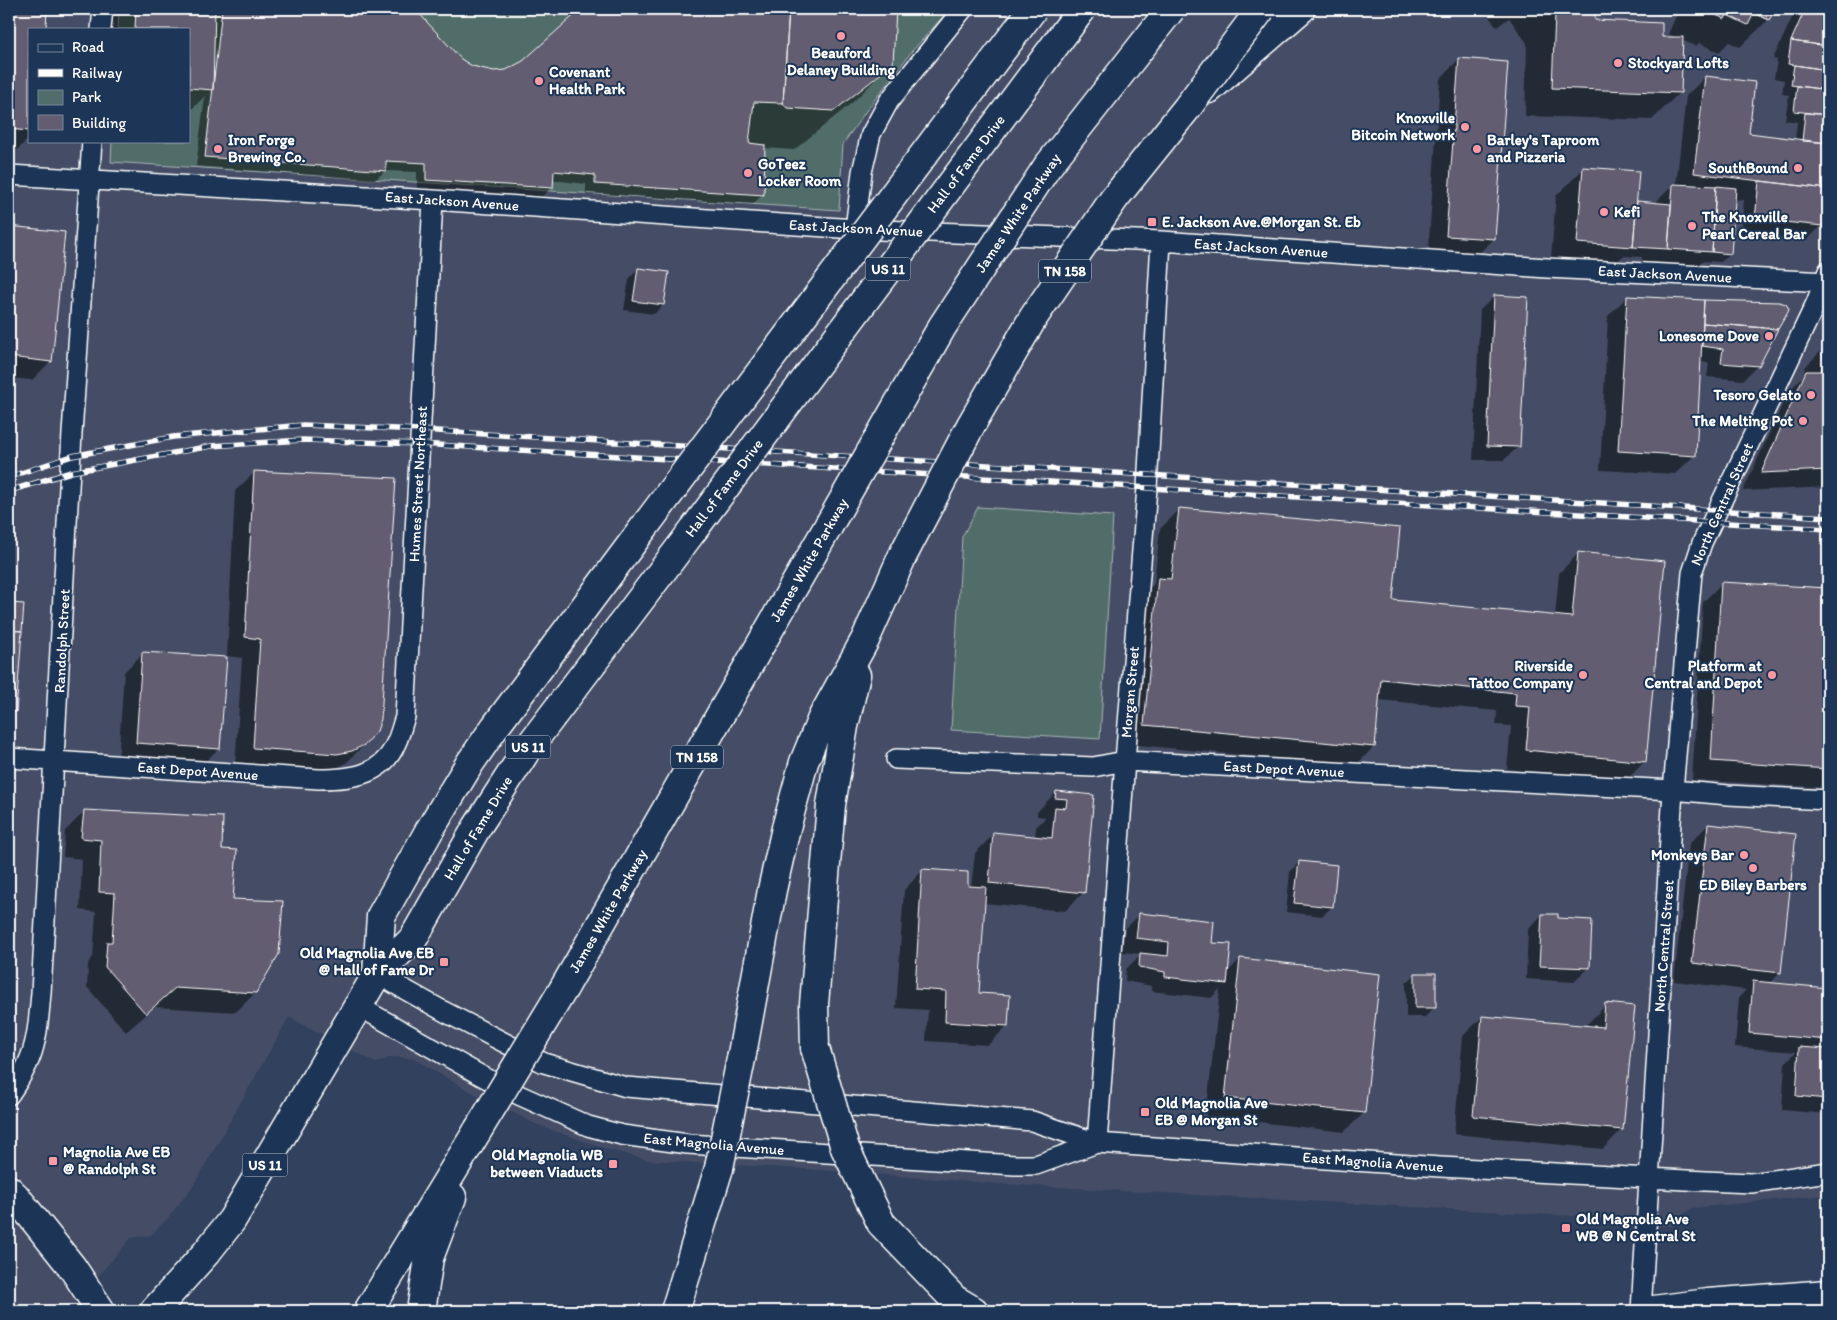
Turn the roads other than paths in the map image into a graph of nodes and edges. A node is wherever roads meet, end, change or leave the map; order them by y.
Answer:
1 (103, 9) edge
2 (963, 9) edge
3 (1033, 9) edge
4 (1082, 9) edge
5 (1171, 9) edge
6 (1261, 9) edge
7 (1301, 9) edge
8 (101, 28) edge
9 (1187, 108) junction
10 (92, 142) edge
11 (9, 175) edge
12 (88, 179) junction
13 (433, 200) junction
14 (855, 229) junction
15 (1161, 241) junction
16 (1827, 278) edge
17 (865, 640) junction
18 (9, 758) edge
19 (896, 759) dead end
20 (55, 761) junction
21 (1125, 761) junction
22 (383, 762) joint
23 (1673, 790) junction
24 (1828, 800) edge
25 (377, 974) junction
26 (358, 1006) junction
27 (9, 1095) edge
28 (478, 1130) junction
29 (1097, 1143) junction
30 (1828, 1172) edge
31 (1650, 1178) junction
32 (9, 1190) edge
33 (1828, 1295) edge
34 (101, 1311) edge
35 (154, 1311) edge
36 (368, 1311) edge
37 (421, 1311) edge
38 (675, 1311) edge
39 (974, 1311) edge
40 (1641, 1311) edge
41 (1646, 1311) edge
42 (1773, 1311) edge

1 - 8 street
2 - 14 street
3 - 25 main road, Hall of Fame Drive / US 11, bridge
4 - 25 main road, Hall of Fame Drive / US 11, bridge
5 - 28 main road, James White Parkway / TN 158, bridge
6 - 9 main road, TN 158, bridge
7 - 9 main road, bridge
9 - 17 main road, TN 158, bridge
10 - 12 street, Randolph Street
11 - 12 street, East Jackson Avenue
12 - 13 street, East Jackson Avenue
12 - 20 street, Randolph Street
13 - 14 street, East Jackson Avenue
13 - 22 street, Humes Street Northeast
14 - 15 street, East Jackson Avenue
15 - 16 street, East Jackson Avenue
15 - 21 street, Morgan Street
16 - 23 street, North Central Street
17 - 38 main road, bridge
17 - 39 main road, bridge
18 - 20 street, East Depot Avenue
19 - 21 street, East Depot Avenue
20 - 22 street, East Depot Avenue
20 - 27 street, Randolph Street
21 - 23 street, East Depot Avenue
21 - 29 street, Morgan Street
23 - 24 street, East Depot Avenue
23 - 31 street, North Central Street
25 - 26 main road, Hall of Fame Drive / US 11
25 - 29 street, East Magnolia Avenue
26 - 29 street, East Magnolia Avenue
26 - 35 main road, Hall of Fame Drive / US 11
28 - 36 main road
28 - 37 main road
29 - 31 street, East Magnolia Avenue
30 - 31 street, East Magnolia Avenue
31 - 40 street, North Central Street
32 - 34 main road
33 - 41 main road
33 - 42 main road

